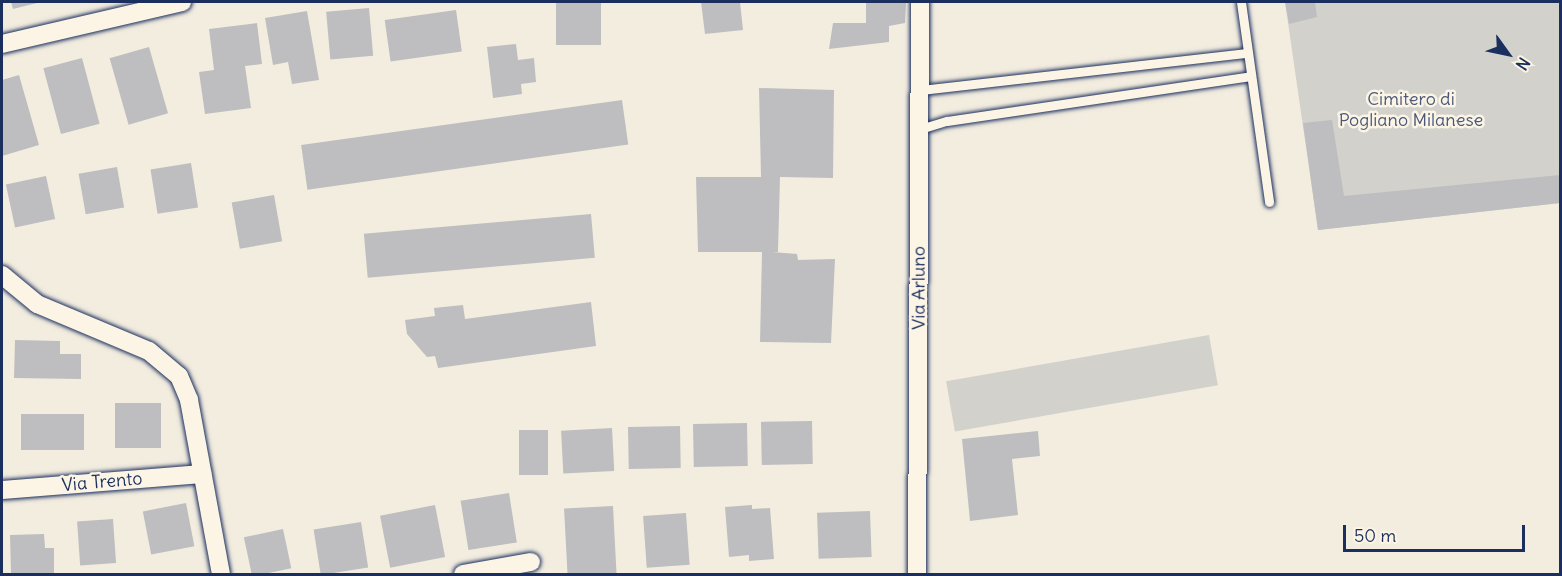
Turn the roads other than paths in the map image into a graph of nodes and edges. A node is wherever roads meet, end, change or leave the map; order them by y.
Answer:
1 (182, 2) edge
2 (920, 2) edge
3 (1241, 2) edge
4 (2, 44) edge
5 (1247, 53) junction
6 (1251, 76) junction
7 (921, 90) junction
8 (920, 129) junction
9 (1269, 202) dead end
10 (2, 275) edge
11 (202, 474) junction
12 (2, 490) edge
13 (531, 562) dead end
14 (221, 574) edge
15 (463, 574) edge
16 (917, 574) edge

1 - 4 street
2 - 7 street, Via Arluno
3 - 5 lane
5 - 6 lane
5 - 7 lane
6 - 8 lane
6 - 9 lane
7 - 8 street, Via Arluno
8 - 16 street, Via Arluno
10 - 11 street
11 - 12 street, Via Trento
11 - 14 street
13 - 15 street

